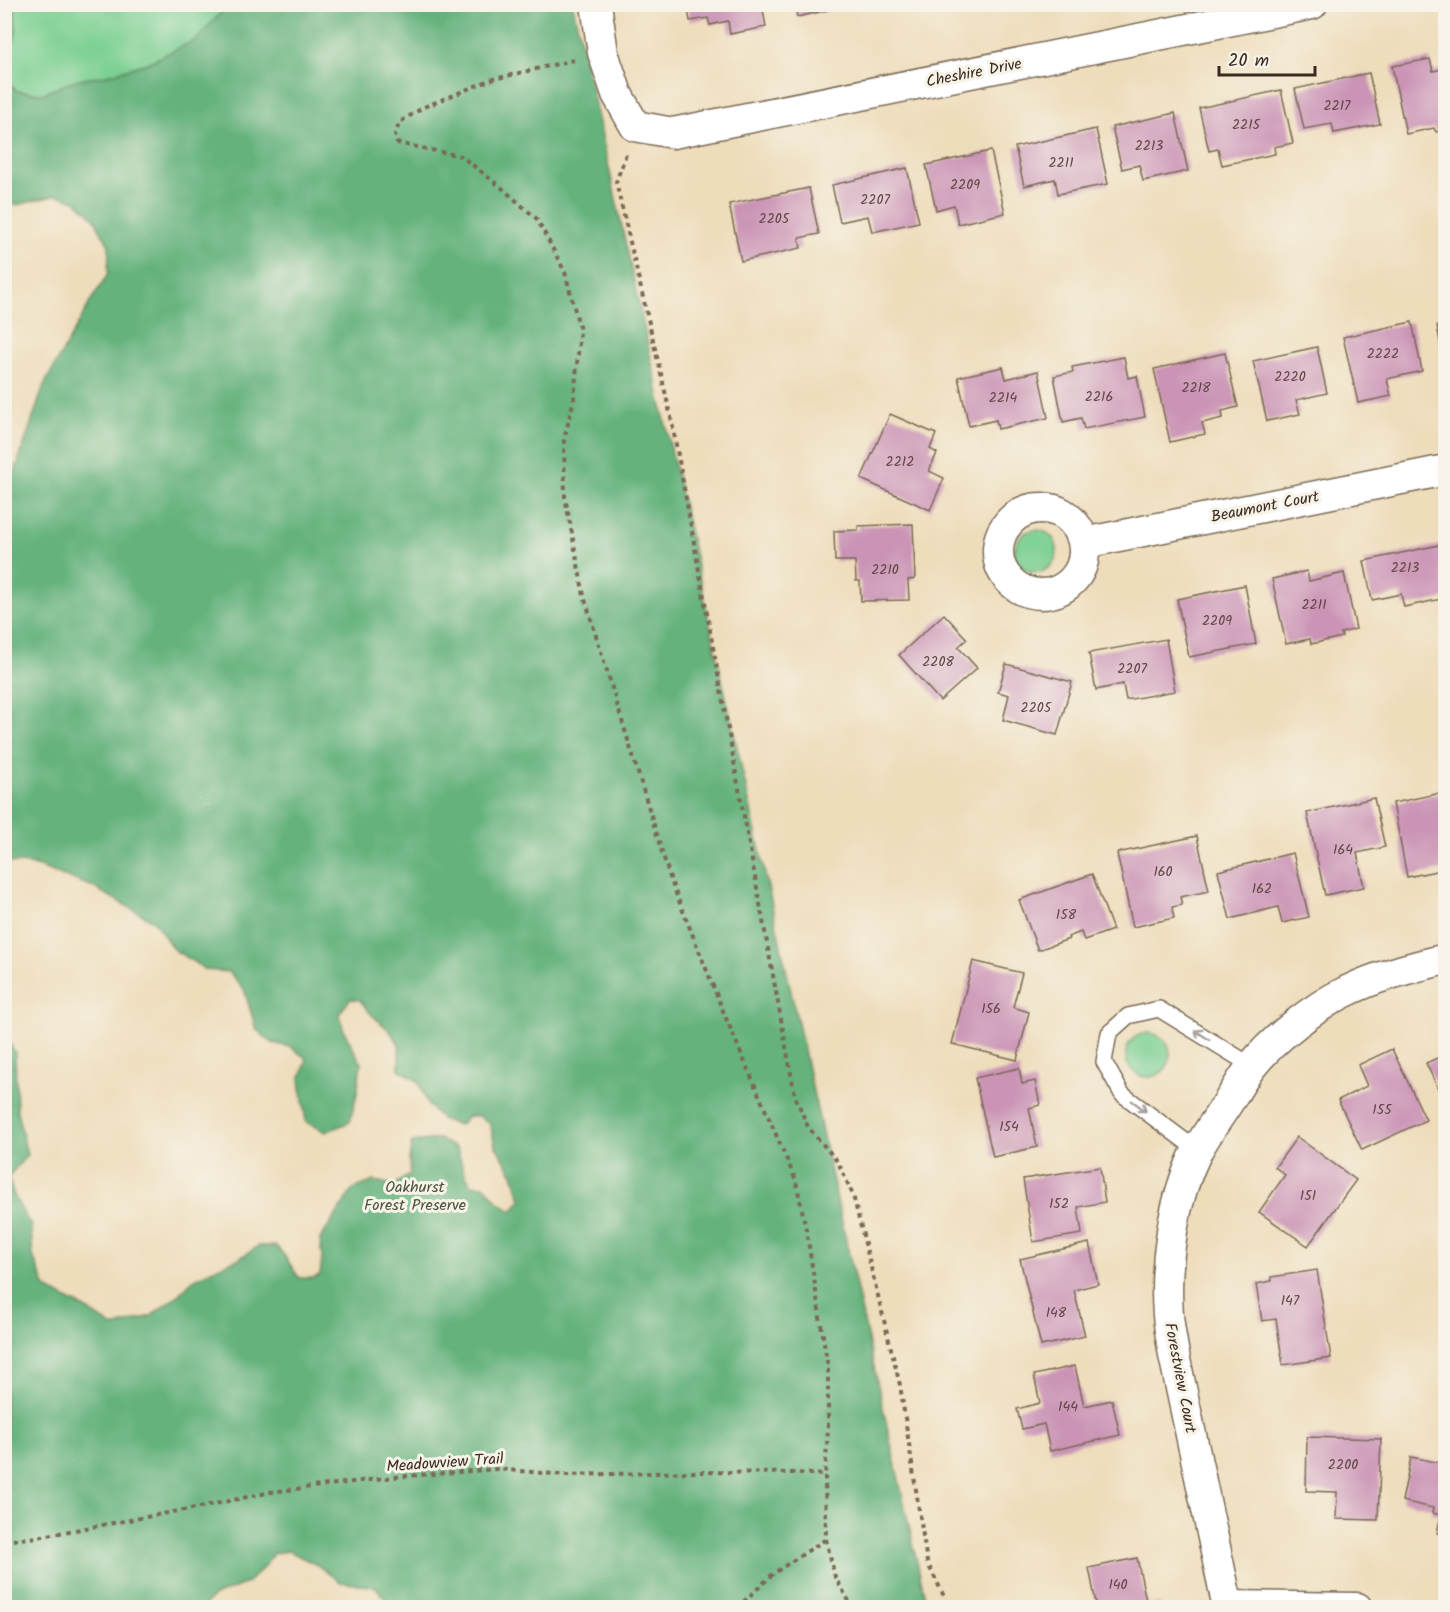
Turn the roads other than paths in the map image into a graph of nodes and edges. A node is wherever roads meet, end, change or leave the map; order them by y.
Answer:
1 (596, 4) edge
2 (1312, 4) edge
3 (1446, 470) edge
4 (1084, 543) dead end
5 (1446, 959) edge
6 (1252, 1066) junction
7 (1197, 1150) junction
8 (1228, 1607) edge
9 (1357, 1608) edge

1 - 2 street, Cheshire Drive
3 - 4 street, Beaumont Court
5 - 6 street, Forestview Court
6 - 7 street, Forestview Court
6 -> 7 lane
7 - 8 street, Forestview Court
8 - 9 street

